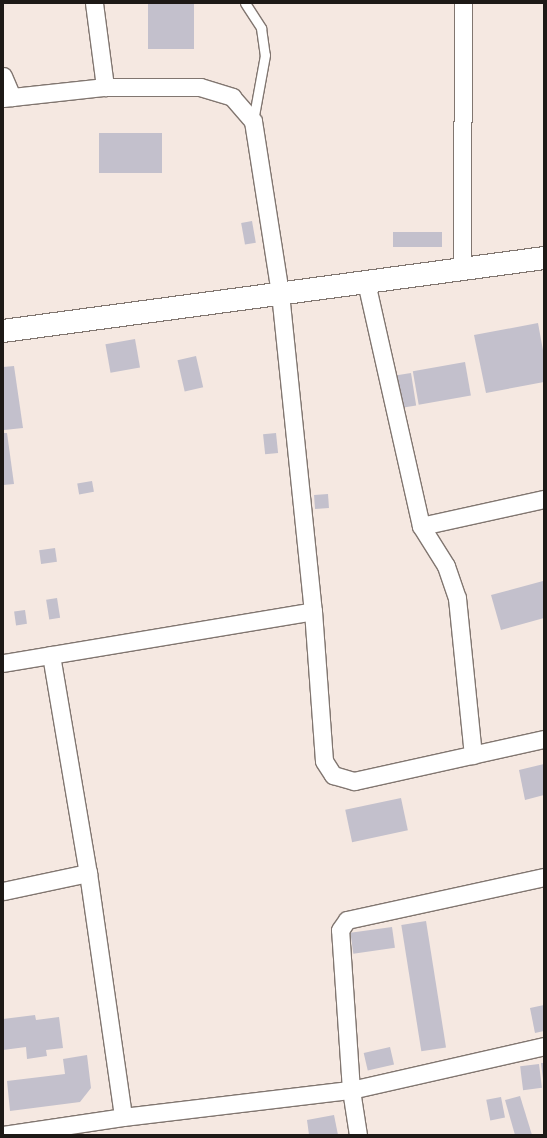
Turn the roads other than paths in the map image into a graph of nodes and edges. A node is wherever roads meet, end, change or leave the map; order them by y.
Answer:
1 (94, 3) edge
2 (245, 3) edge
3 (463, 3) edge
4 (3, 76) edge
5 (105, 87) junction
6 (7, 97) edge
7 (253, 121) junction
8 (544, 258) edge
9 (462, 270) junction
10 (366, 282) junction
11 (280, 293) junction
12 (3, 331) edge
13 (544, 499) edge
14 (421, 526) junction
15 (313, 611) junction
16 (51, 656) junction
17 (3, 663) edge
18 (544, 739) edge
19 (473, 755) junction
20 (88, 874) junction
21 (544, 877) edge
22 (3, 891) edge
23 (544, 1046) edge
24 (351, 1090) junction
25 (123, 1117) junction
26 (3, 1135) edge
27 (358, 1135) edge

1 - 5 street
2 - 7 lane
3 - 9 street
4 - 6 street
5 - 6 street
5 - 7 street
7 - 11 street
8 - 9 street
9 - 10 street
10 - 11 street
10 - 14 street
11 - 12 street
11 - 15 street
13 - 14 street
14 - 19 street
15 - 16 street
15 - 19 street
16 - 17 street
16 - 20 street
18 - 19 street
20 - 22 street
20 - 25 street
21 - 24 street
23 - 24 street
24 - 25 street
24 - 27 street
25 - 26 street

